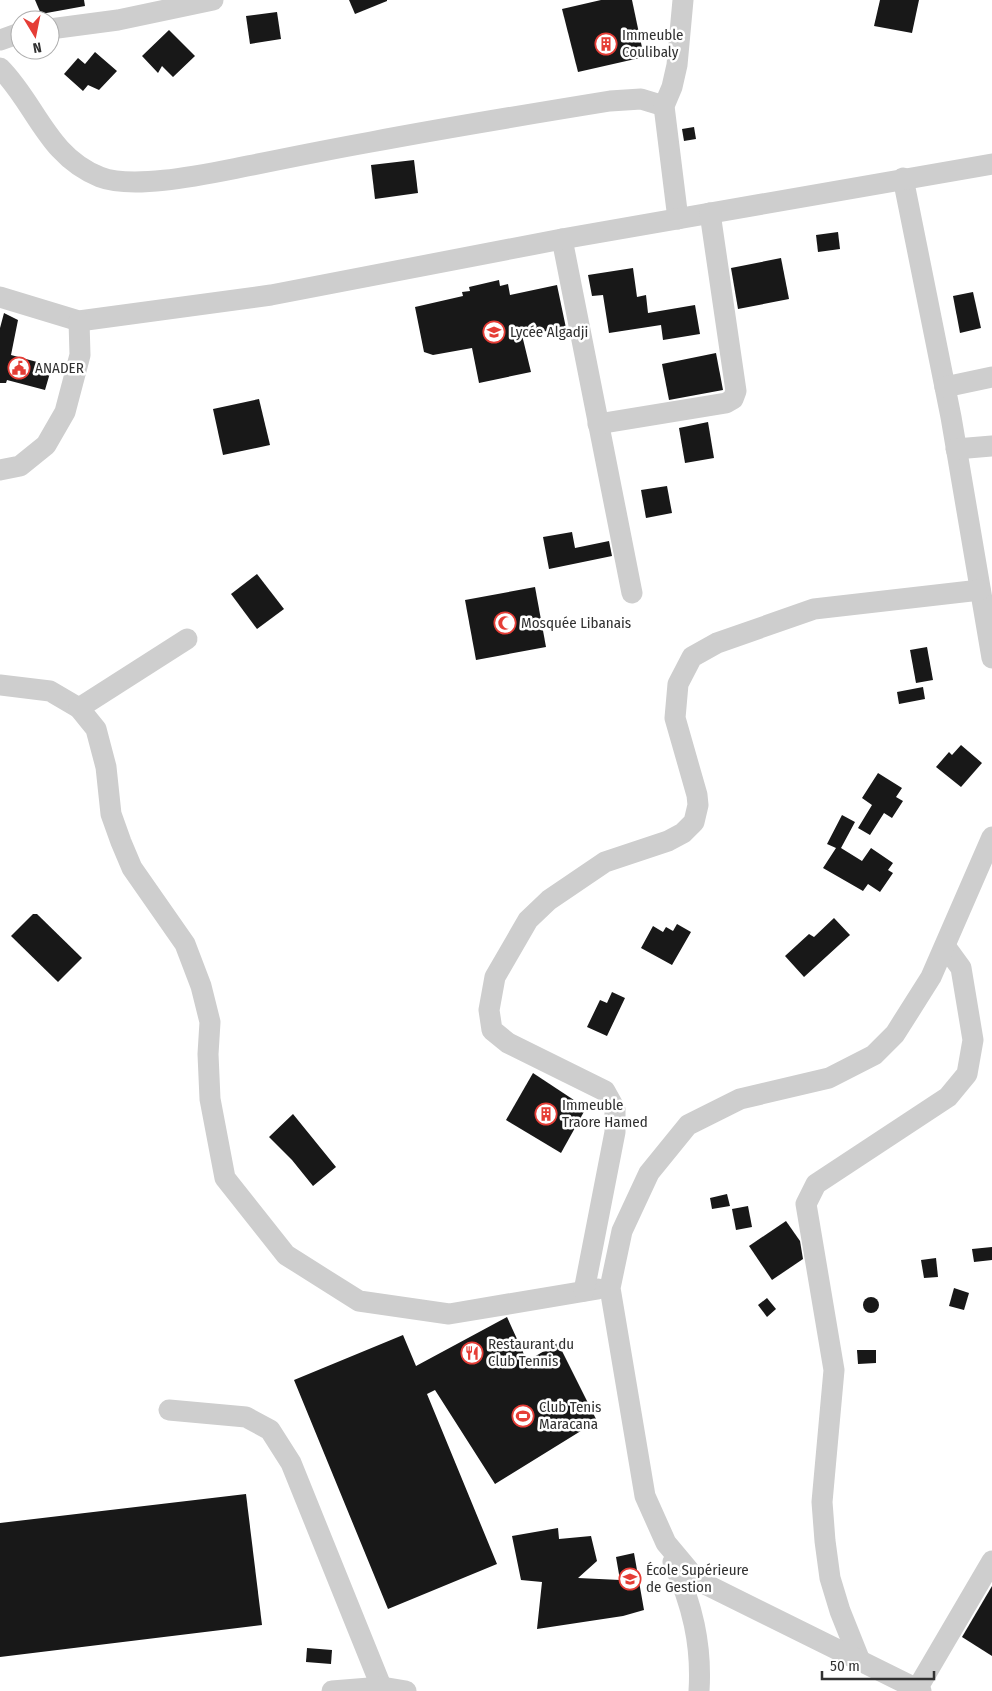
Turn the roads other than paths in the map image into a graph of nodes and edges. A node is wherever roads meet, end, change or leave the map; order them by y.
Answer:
1 (213, 0) edge
2 (683, 0) edge
3 (60, 28) edge
4 (0, 68) edge
5 (664, 106) junction
6 (992, 164) edge
7 (903, 178) junction
8 (710, 213) junction
9 (678, 219) junction
10 (562, 239) junction
11 (0, 297) edge
12 (79, 321) junction
13 (992, 377) edge
14 (945, 387) junction
15 (598, 424) junction
16 (992, 446) edge
17 (956, 449) junction
18 (0, 470) edge
19 (980, 590) junction
20 (632, 594) dead end
21 (187, 639) dead end
22 (992, 658) edge
23 (0, 685) edge
24 (79, 708) junction
25 (992, 837) edge
26 (945, 946) junction
27 (610, 1288) junction
28 (584, 1290) junction
29 (168, 1410) dead end
30 (666, 1543) junction
31 (992, 1561) edge
32 (860, 1661) junction
33 (382, 1689) edge
34 (919, 1690) edge
35 (332, 1691) edge
36 (406, 1691) edge
37 (699, 1691) edge

1 - 3 street
2 - 5 street
4 - 5 street
5 - 9 street
6 - 7 street
7 - 8 street
7 - 14 street
8 - 9 street
8 - 15 street
9 - 10 street
10 - 12 street
10 - 15 street
11 - 12 street
12 - 18 street
13 - 14 street
14 - 17 street
15 - 20 street
16 - 17 street
17 - 19 street
19 - 22 street
19 - 28 street
21 - 24 street
23 - 24 street
24 - 28 street
25 - 26 street
26 - 27 street
26 - 32 street
27 - 28 street
27 - 30 street
29 - 33 street
30 - 32 street
30 - 37 street
31 - 34 street
32 - 34 street
33 - 35 street
33 - 36 street

